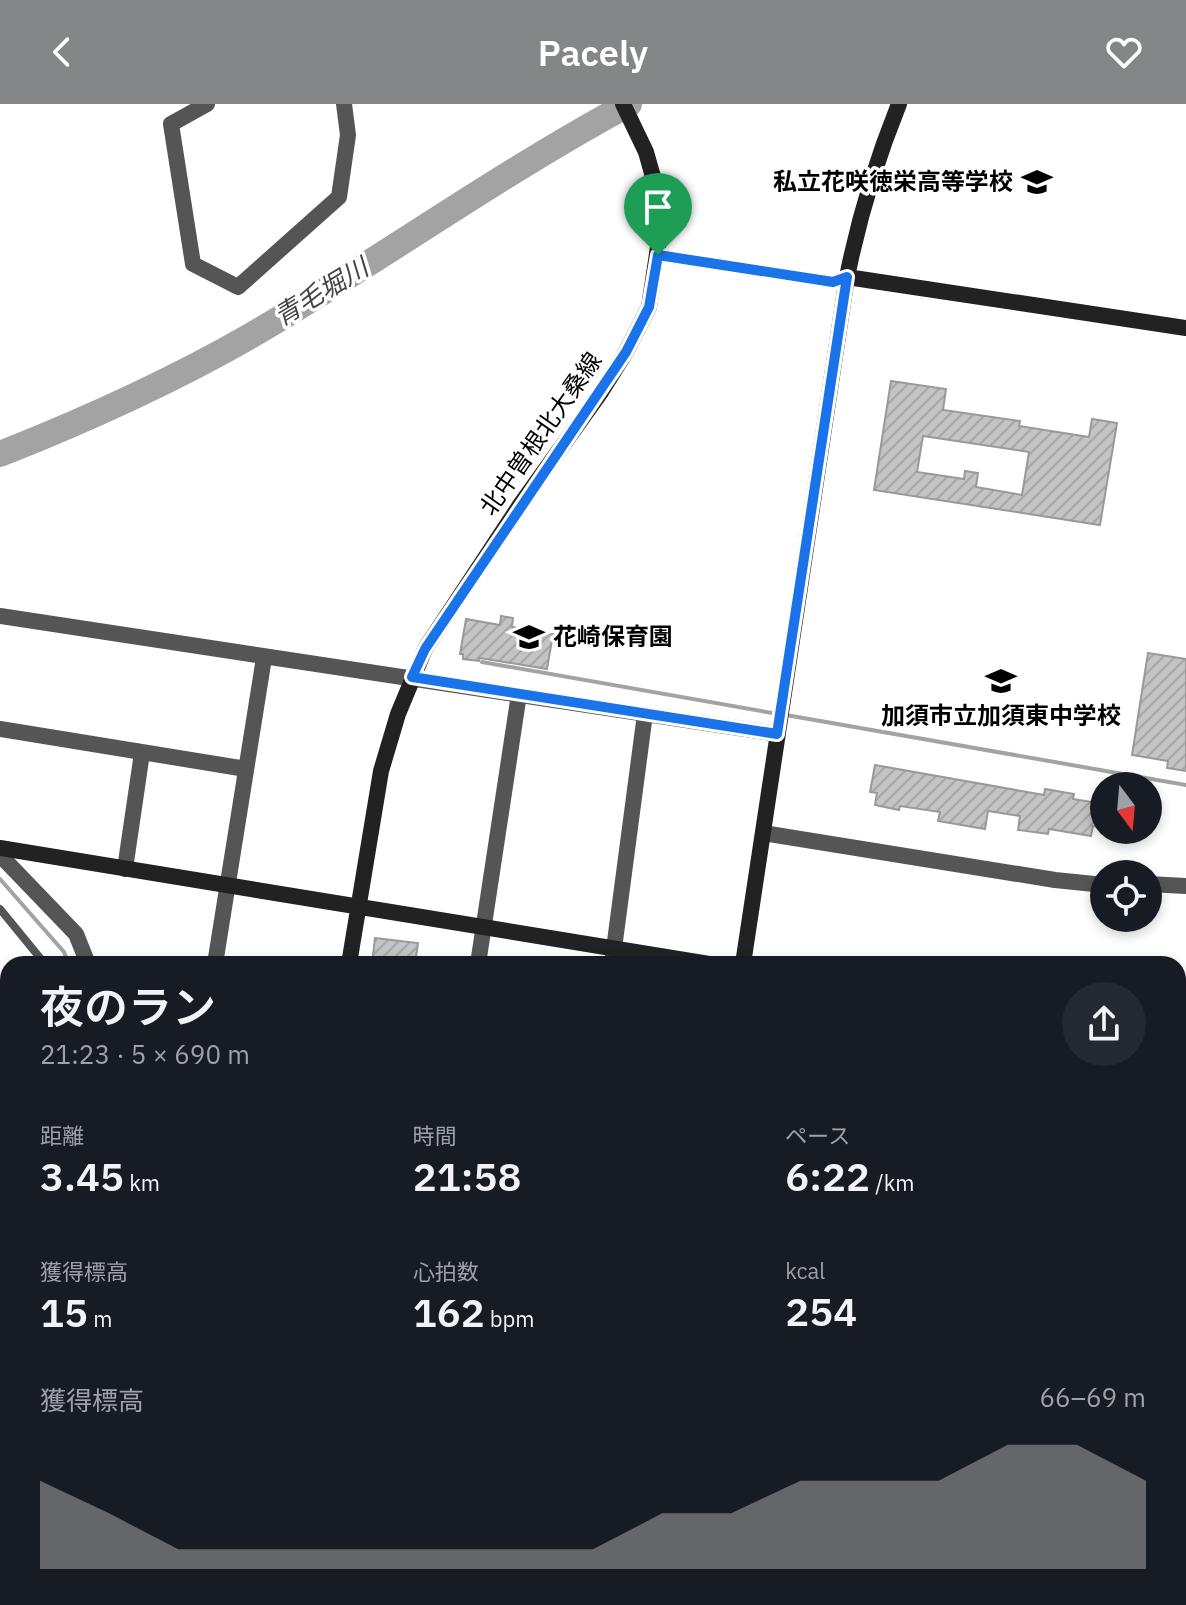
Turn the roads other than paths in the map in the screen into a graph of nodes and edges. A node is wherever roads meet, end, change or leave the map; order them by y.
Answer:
1 (207, 104) edge
2 (344, 104) edge
3 (623, 104) edge
4 (899, 104) edge
5 (658, 255) junction
6 (847, 277) junction
7 (1186, 328) edge
8 (0, 616) edge
9 (264, 658) junction
10 (412, 677) junction
11 (519, 694) junction
12 (645, 714) junction
13 (0, 729) edge
14 (777, 734) junction
15 (142, 753) junction
16 (246, 769) junction
17 (763, 833) junction
18 (0, 848) edge
19 (0, 855) edge
20 (125, 869) junction
21 (228, 884) junction
22 (1090, 884) edge
23 (1162, 885) edge
24 (1186, 886) edge
25 (359, 906) junction
26 (0, 909) edge
27 (483, 926) junction
28 (38, 956) edge
29 (85, 956) edge
30 (216, 956) edge
31 (350, 956) edge
32 (479, 956) edge
33 (613, 956) edge
34 (744, 956) edge

1 - 2 street
3 - 5 street, 北中曽根北大桑線
4 - 6 street
5 - 6 lane
5 - 10 street, 北中曽根北大桑線
6 - 7 street
6 - 14 street
8 - 9 street
9 - 10 street
9 - 16 street
10 - 11 street
10 - 25 street, 北中曽根北大桑線
11 - 12 street
11 - 27 street
12 - 14 street
12 - 33 street
13 - 15 street
14 - 17 street
15 - 16 street
15 - 20 street
16 - 21 street
17 - 22 street
17 - 34 street
18 - 20 street
19 - 29 street
20 - 21 street
21 - 25 street
21 - 30 street
23 - 24 street
25 - 27 street
25 - 31 street, 北中曽根北大桑線
26 - 28 lane
27 - 32 street
27 - 33 street

